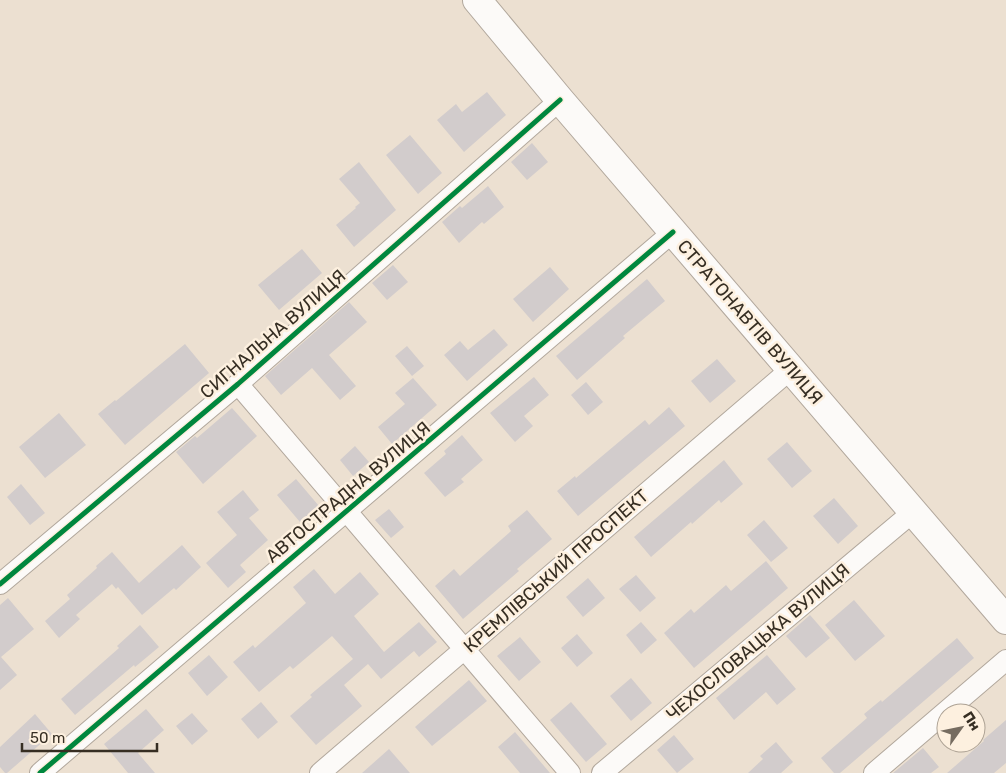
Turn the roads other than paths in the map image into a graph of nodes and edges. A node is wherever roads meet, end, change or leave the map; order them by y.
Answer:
1 (477, 0) edge
2 (560, 100) junction
3 (674, 232) junction
4 (791, 369) junction
5 (238, 384) junction
6 (347, 511) junction
7 (913, 512) junction
8 (0, 584) edge
9 (1006, 620) edge
10 (464, 651) junction
11 (1006, 660) edge
12 (40, 773) edge
13 (320, 773) edge
14 (570, 773) edge
15 (602, 773) edge
16 (874, 773) edge

1 - 2 main road, СТРАТОНАВТІВ ВУЛИЦЯ
2 - 3 main road, СТРАТОНАВТІВ ВУЛИЦЯ
2 - 5 street, СИГНАЛЬНА ВУЛИЦЯ
3 - 4 main road, СТРАТОНАВТІВ ВУЛИЦЯ
3 - 6 street, АВТОСТРАДНА ВУЛИЦЯ
4 - 7 main road, СТРАТОНАВТІВ ВУЛИЦЯ
4 - 10 street, КРЕМЛІВСЬКИЙ ПРОСПЕКТ
5 - 6 street
5 - 8 street, СИГНАЛЬНА ВУЛИЦЯ
6 - 10 street
6 - 12 street, АВТОСТРАДНА ВУЛИЦЯ
7 - 9 main road, СТРАТОНАВТІВ ВУЛИЦЯ
7 - 15 street, ЧЕХОСЛОВАЦЬКА ВУЛИЦЯ
10 - 13 street, КРЕМЛІВСЬКИЙ ПРОСПЕКТ
10 - 14 street
11 - 16 street

